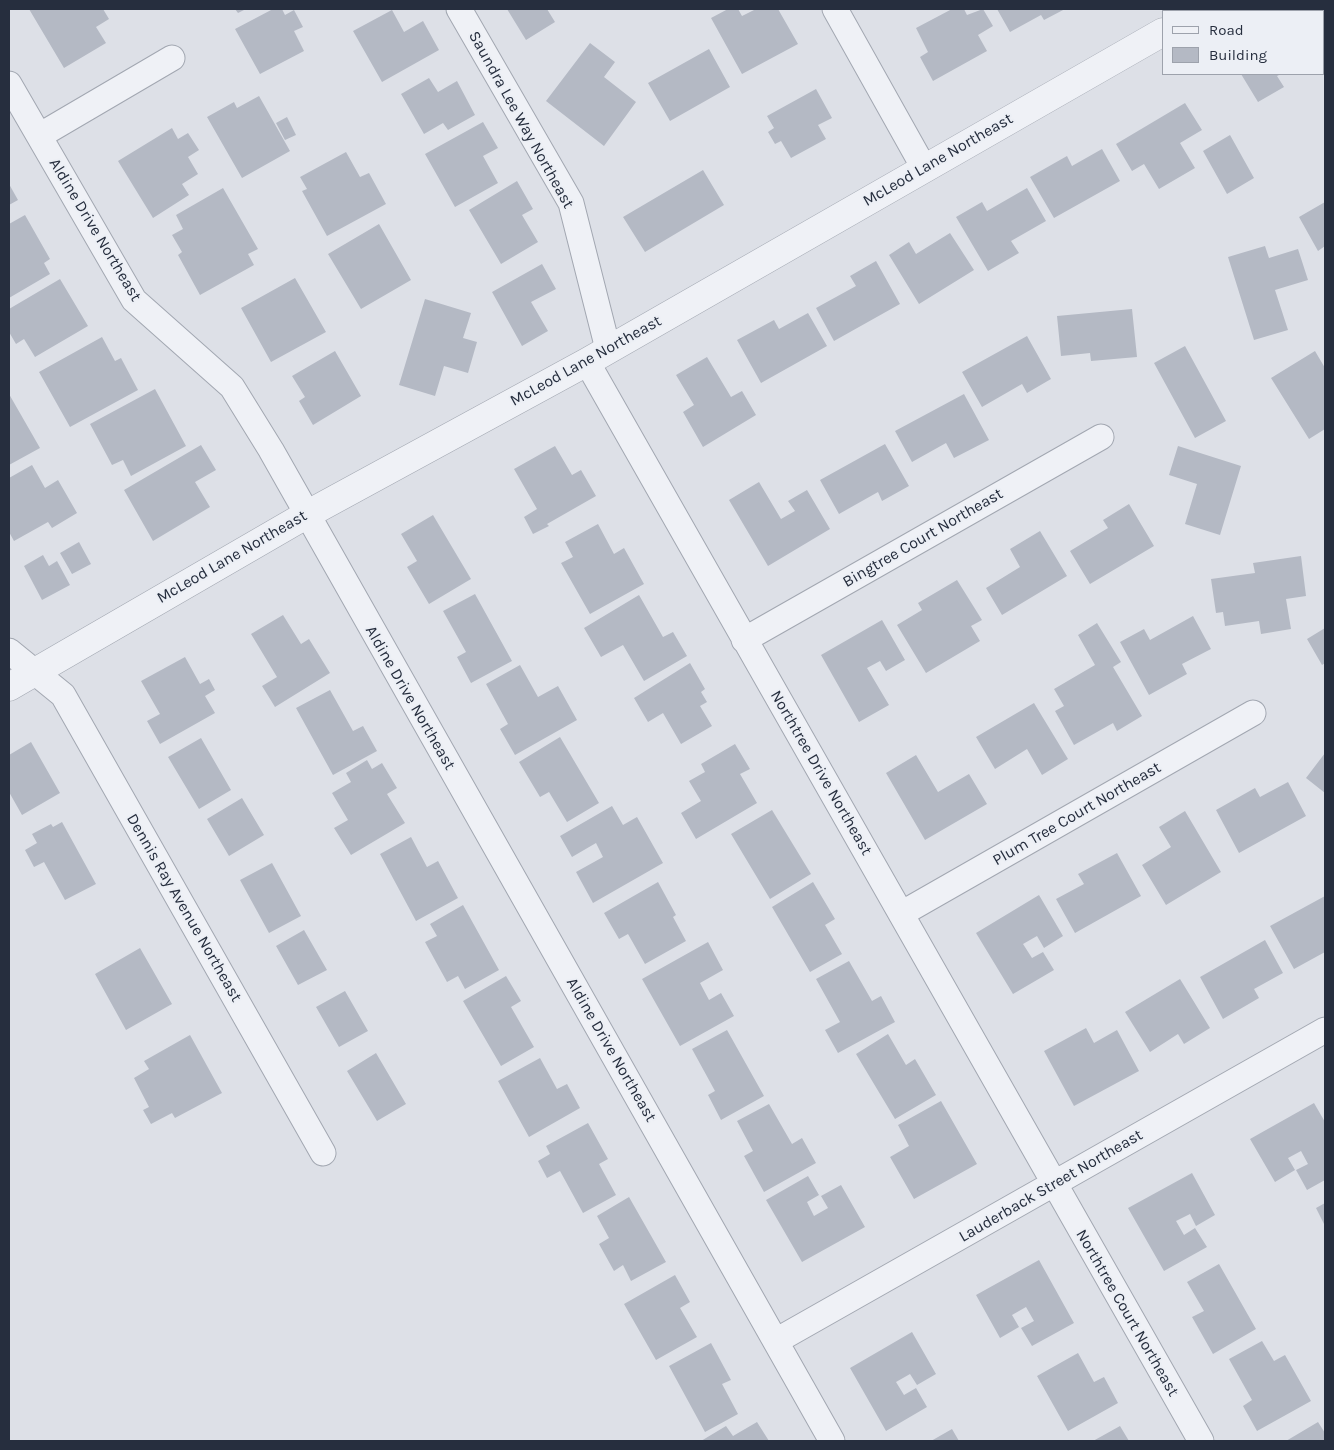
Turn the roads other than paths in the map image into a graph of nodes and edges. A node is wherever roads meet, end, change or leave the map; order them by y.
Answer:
1 (459, 9) edge
2 (835, 9) edge
3 (1162, 33) edge
4 (172, 58) dead end
5 (9, 84) edge
6 (39, 136) junction
7 (924, 168) junction
8 (597, 356) junction
9 (1100, 437) dead end
10 (306, 514) junction
11 (744, 640) junction
12 (9, 651) edge
13 (33, 673) junction
14 (9, 687) edge
15 (1253, 713) dead end
16 (901, 914) junction
17 (1325, 1030) edge
18 (323, 1153) dead end
19 (1054, 1184) junction
20 (776, 1341) junction
21 (832, 1441) edge
22 (1200, 1441) edge

1 - 8 street, Saundra Lee Way Northeast
2 - 7 street
3 - 7 street, McLeod Lane Northeast
4 - 6 street
5 - 6 street, Aldine Drive Northeast
6 - 10 street, Aldine Drive Northeast
7 - 8 street, McLeod Lane Northeast
8 - 10 street, McLeod Lane Northeast
8 - 11 street, Northtree Drive Northeast
9 - 11 street, Bingtree Court Northeast
10 - 13 street, McLeod Lane Northeast
10 - 20 street, Aldine Drive Northeast
11 - 16 street, Northtree Drive Northeast
12 - 13 street, Dennis Ray Avenue Northeast
13 - 14 street, McLeod Lane Northeast
13 - 18 street, Dennis Ray Avenue Northeast
15 - 16 street, Plum Tree Court Northeast
16 - 19 street, Northtree Drive Northeast
17 - 19 street, Lauderback Street Northeast
19 - 20 street, Lauderback Street Northeast
19 - 22 street, Northtree Court Northeast
20 - 21 street, Aldine Drive Northeast

